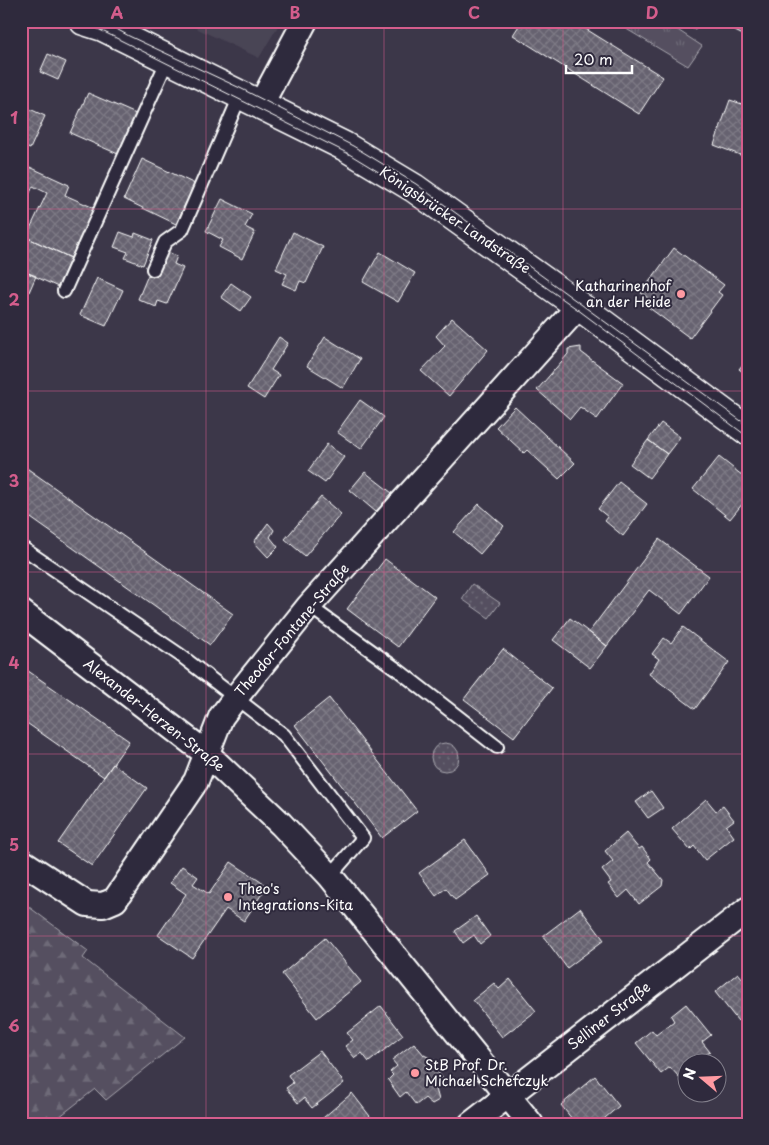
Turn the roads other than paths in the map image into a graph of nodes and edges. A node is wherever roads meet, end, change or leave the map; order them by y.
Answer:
1 (84, 21) edge
2 (305, 21) edge
3 (168, 59) junction
4 (251, 99) junction
5 (152, 269) dead end
6 (64, 291) dead end
7 (579, 306) junction
8 (748, 431) edge
9 (21, 547) edge
10 (309, 606) junction
11 (21, 612) edge
12 (236, 697) junction
13 (497, 747) dead end
14 (207, 754) junction
15 (21, 861) edge
16 (330, 876) junction
17 (747, 911) edge
18 (508, 1095) junction
19 (471, 1124) edge
20 (531, 1124) edge

1 - 3 main road, Königsbrücker Landstraße
2 - 4 street
3 - 4 main road, Königsbrücker Landstraße
3 - 6 lane
4 - 5 lane
4 - 7 main road, Königsbrücker Landstraße
7 - 8 main road, Königsbrücker Landstraße
7 - 10 street, Theodor-Fontane-Straße
9 - 12 lane
10 - 12 street, Theodor-Fontane-Straße
10 - 13 lane
11 - 14 street, Alexander-Herzen-Straße
12 - 14 street, Theodor-Fontane-Straße
12 - 16 lane
14 - 15 street, Theodor-Fontane-Straße
14 - 16 street, Alexander-Herzen-Straße
16 - 18 street, Alexander-Herzen-Straße
17 - 18 street, Selliner Straße
18 - 19 street, Selliner Straße
18 - 20 street, Alexander-Herzen-Straße

